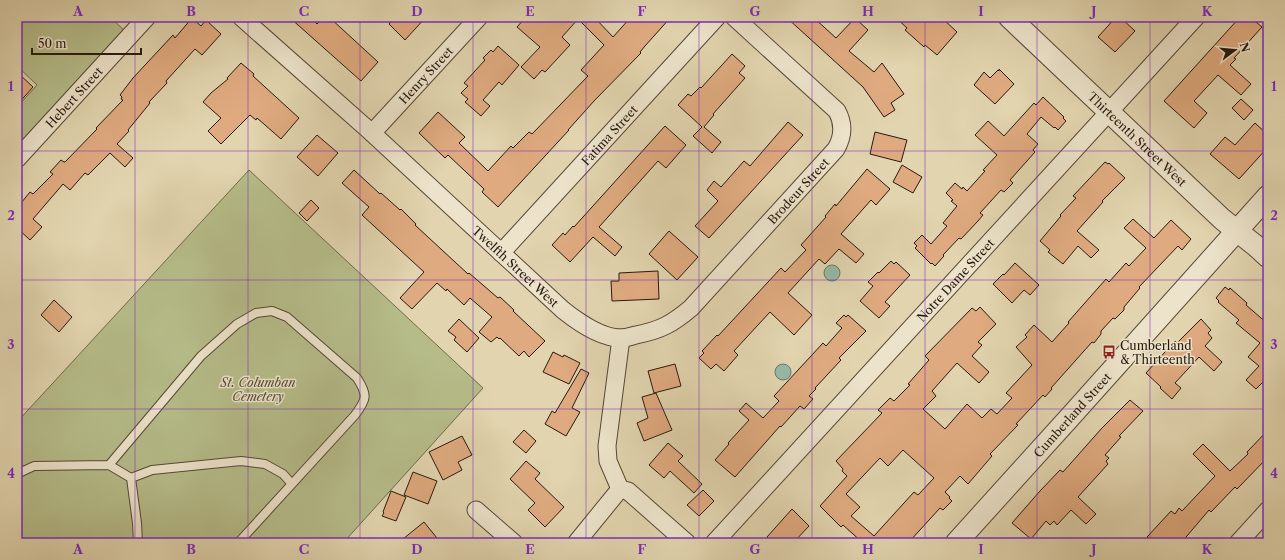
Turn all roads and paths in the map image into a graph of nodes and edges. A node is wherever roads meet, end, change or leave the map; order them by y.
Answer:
1 (147, 17) edge
2 (241, 17) edge
3 (479, 17) edge
4 (717, 17) edge
5 (734, 17) edge
6 (1009, 17) edge
7 (1196, 17) edge
8 (1110, 112) junction
9 (372, 134) junction
10 (17, 159) edge
11 (1268, 196) edge
12 (1236, 230) junction
13 (501, 253) junction
14 (1268, 257) edge
15 (621, 338) junction
16 (109, 465) junction
17 (17, 474) edge
18 (131, 478) junction
19 (292, 484) junction
20 (620, 489) junction
21 (476, 510) dead end
22 (1268, 510) edge
23 (138, 543) edge
24 (238, 543) edge
25 (514, 543) edge
26 (576, 543) edge
27 (687, 543) edge
28 (714, 543) edge
29 (956, 543) edge
30 (1238, 543) edge

1 - 10 street, Hebert Street
2 - 9 street, Twelfth Street West
3 - 9 street, Henry Street
4 - 13 street, Fatima Street
5 - 15 street, Brodeur Street
6 - 8 street, Thirteenth Street West
7 - 8 street, Notre Dame Street
8 - 12 street, Thirteenth Street West
8 - 28 street, Notre Dame Street
9 - 13 street, Twelfth Street West
11 - 12 street, Cumberland Street
12 - 14 street, Thirteenth Street West
12 - 29 street, Cumberland Street
13 - 15 street, Twelfth Street West
15 - 20 street
16 - 17 lane
16 - 18 lane
16 - 19 lane
18 - 19 lane
18 - 23 lane
19 - 24 lane
20 - 26 street
20 - 27 street
21 - 25 street
22 - 30 street

